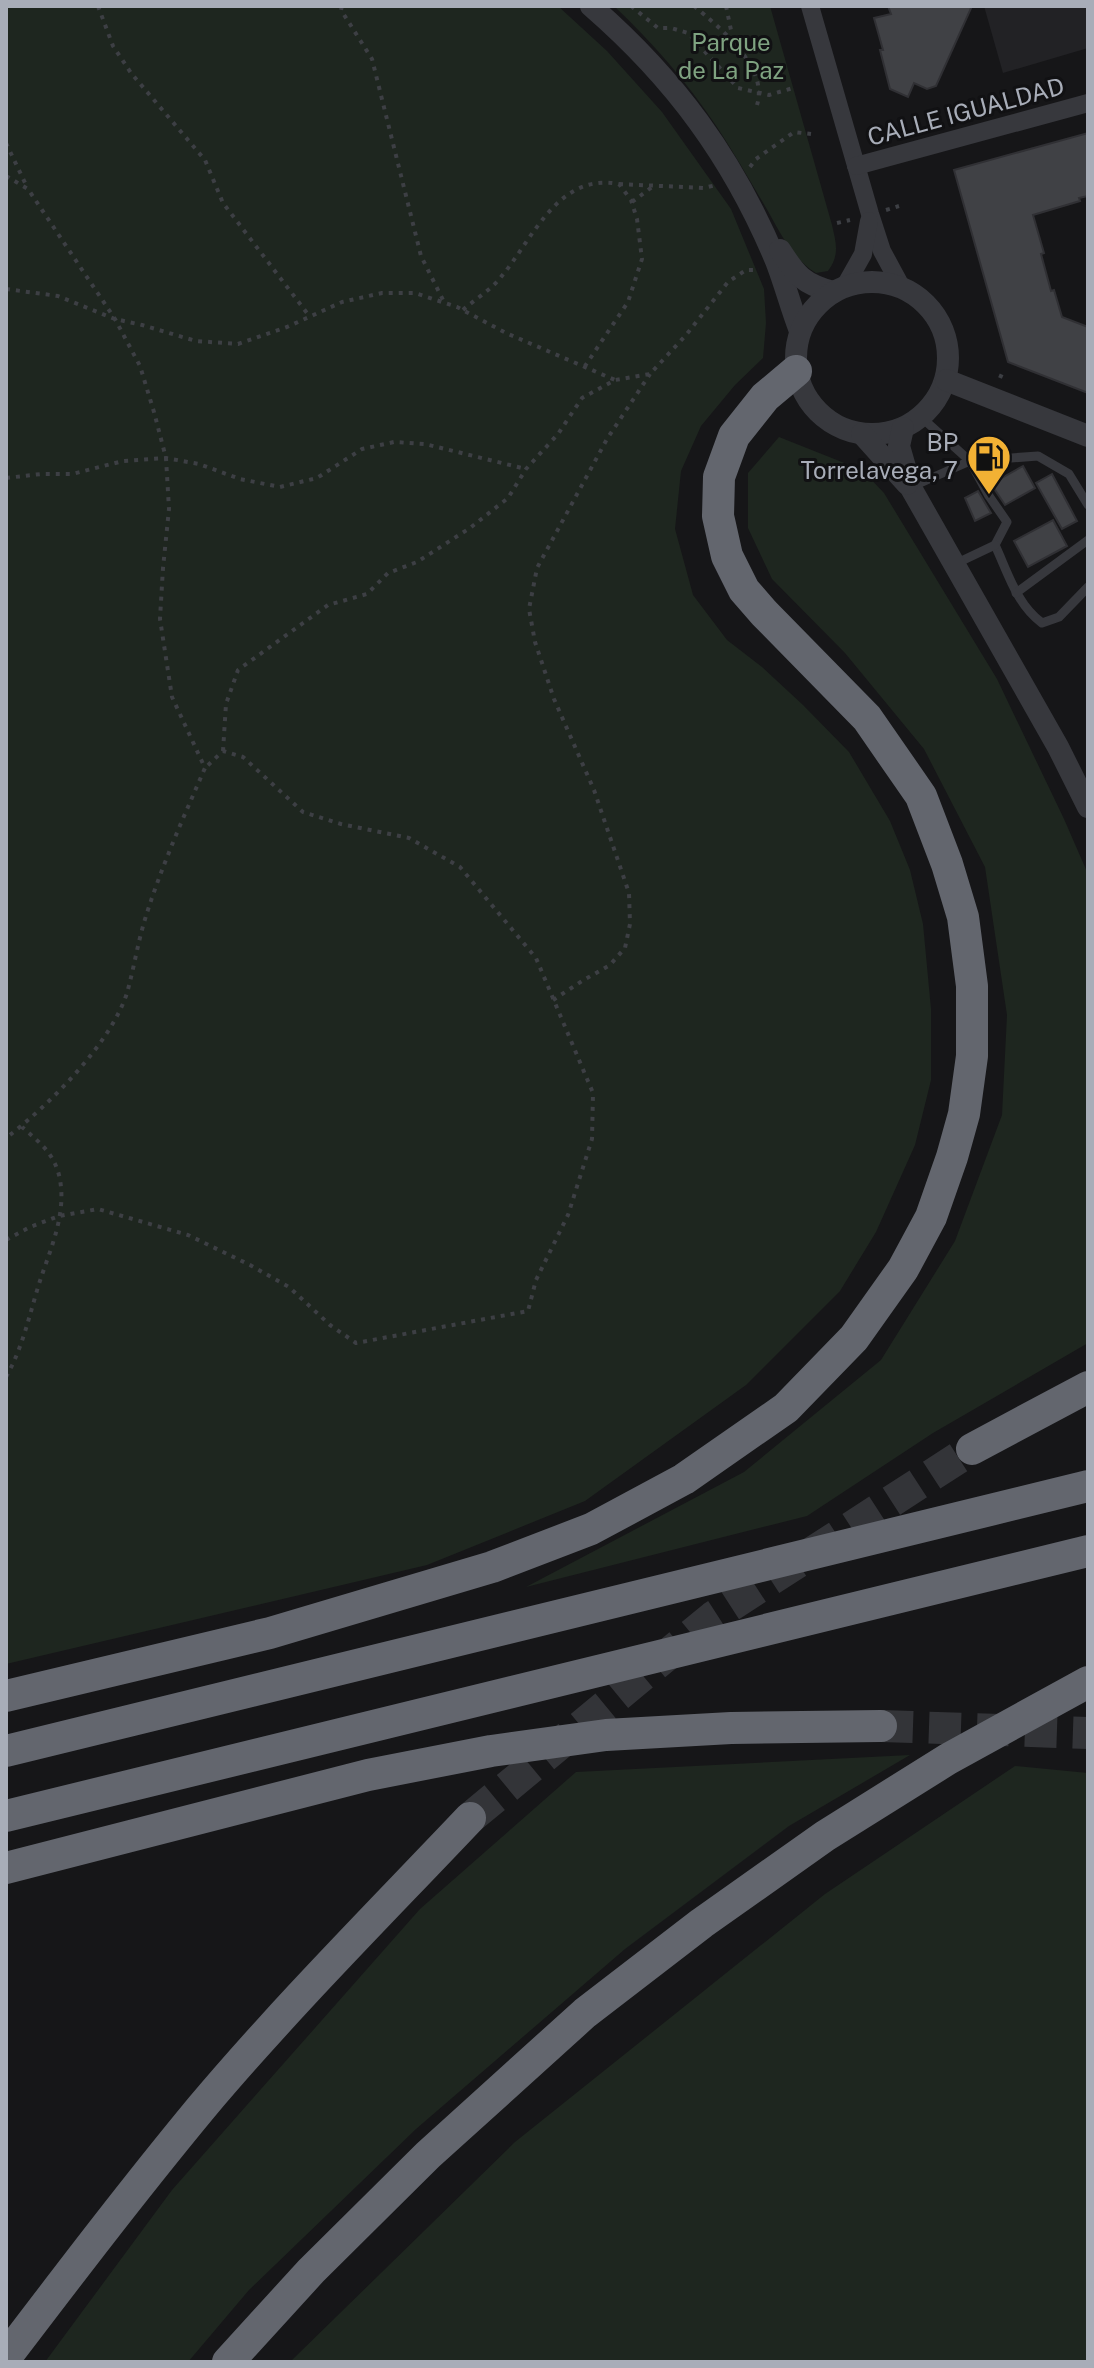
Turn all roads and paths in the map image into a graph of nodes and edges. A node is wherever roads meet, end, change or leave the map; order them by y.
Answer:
1 (98, 6) edge
2 (342, 6) edge
3 (591, 6) edge
4 (631, 6) edge
5 (694, 6) edge
6 (726, 6) edge
7 (810, 6) edge
8 (732, 38) junction
9 (793, 88) dead end
10 (760, 94) junction
11 (1088, 103) edge
12 (757, 105) dead end
13 (811, 134) dead end
14 (6, 143) edge
15 (856, 166) junction
16 (744, 170) dead end
17 (6, 176) edge
18 (722, 181) dead end
19 (619, 184) junction
20 (654, 186) junction
21 (30, 192) junction
22 (632, 202) junction
23 (752, 208) junction
24 (870, 214) junction
25 (779, 269) junction
26 (902, 288) junction
27 (6, 289) edge
28 (839, 289) junction
29 (444, 302) junction
30 (463, 310) junction
31 (310, 317) junction
32 (115, 319) junction
33 (800, 331) junction
34 (584, 367) junction
35 (796, 371) junction
36 (650, 374) junction
37 (615, 380) junction
38 (946, 380) junction
39 (912, 423) junction
40 (862, 434) junction
41 (1088, 436) edge
42 (166, 458) junction
43 (970, 461) junction
44 (526, 469) junction
45 (6, 478) edge
46 (911, 488) junction
47 (1088, 505) edge
48 (1088, 540) edge
49 (995, 545) junction
50 (955, 564) junction
51 (1088, 587) edge
52 (1016, 593) junction
53 (223, 751) junction
54 (205, 768) junction
55 (1088, 807) edge
56 (553, 1000) junction
57 (22, 1126) junction
58 (6, 1138) edge
59 (59, 1216) junction
60 (6, 1240) edge
61 (6, 1377) edge
62 (1088, 1387) edge
63 (972, 1449) tunnel mouth
64 (1088, 1486) edge
65 (1088, 1551) edge
66 (1088, 1682) edge
67 (6, 1696) edge
68 (881, 1726) tunnel mouth
69 (6, 1751) edge
70 (6, 1816) edge
71 (470, 1818) tunnel mouth
72 (6, 1868) edge
73 (6, 2357) edge
74 (228, 2362) edge

1 - 31 path
2 - 29 path
3 - 23 street
4 - 10 path
5 - 8 path
6 - 8 path
7 - 15 street
8 - 10 path
9 - 10 path
10 - 12 path
11 - 15 street, CALLE IGUALDAD
13 - 16 path
14 - 21 path
15 - 24 street
17 - 21 path
18 - 20 path
19 - 20 path
19 - 22 path
19 - 30 path
20 - 22 path
21 - 32 path
22 - 34 path
23 - 25 street
23 - 28 street
24 - 26 street
24 - 28 street
25 - 33 street
25 - 36 path
26 - 28 street
26 - 38 street
27 - 32 path
28 - 33 street
29 - 30 path
29 - 31 path
30 - 34 path
31 - 32 path
32 - 42 path
33 - 35 street
34 - 37 path
35 - 40 street
35 - 67 highway
36 - 37 path
36 - 56 path
37 - 44 path
38 - 39 street
38 - 41 street
39 - 40 street
39 - 43 lane
39 - 46 street
40 - 46 street
42 - 44 path
42 - 45 path
42 - 54 path
43 - 46 lane
43 - 47 lane
43 - 49 lane
44 - 53 path
46 - 50 street
48 - 52 lane
49 - 50 lane
49 - 52 lane
50 - 55 street
51 - 52 lane
53 - 54 path
53 - 56 path
54 - 57 path
56 - 59 path
57 - 58 path
57 - 59 path
59 - 60 path
59 - 61 path
62 - 63 highway
64 - 69 highway
65 - 70 highway
66 - 74 highway
68 - 72 highway
71 - 73 highway

